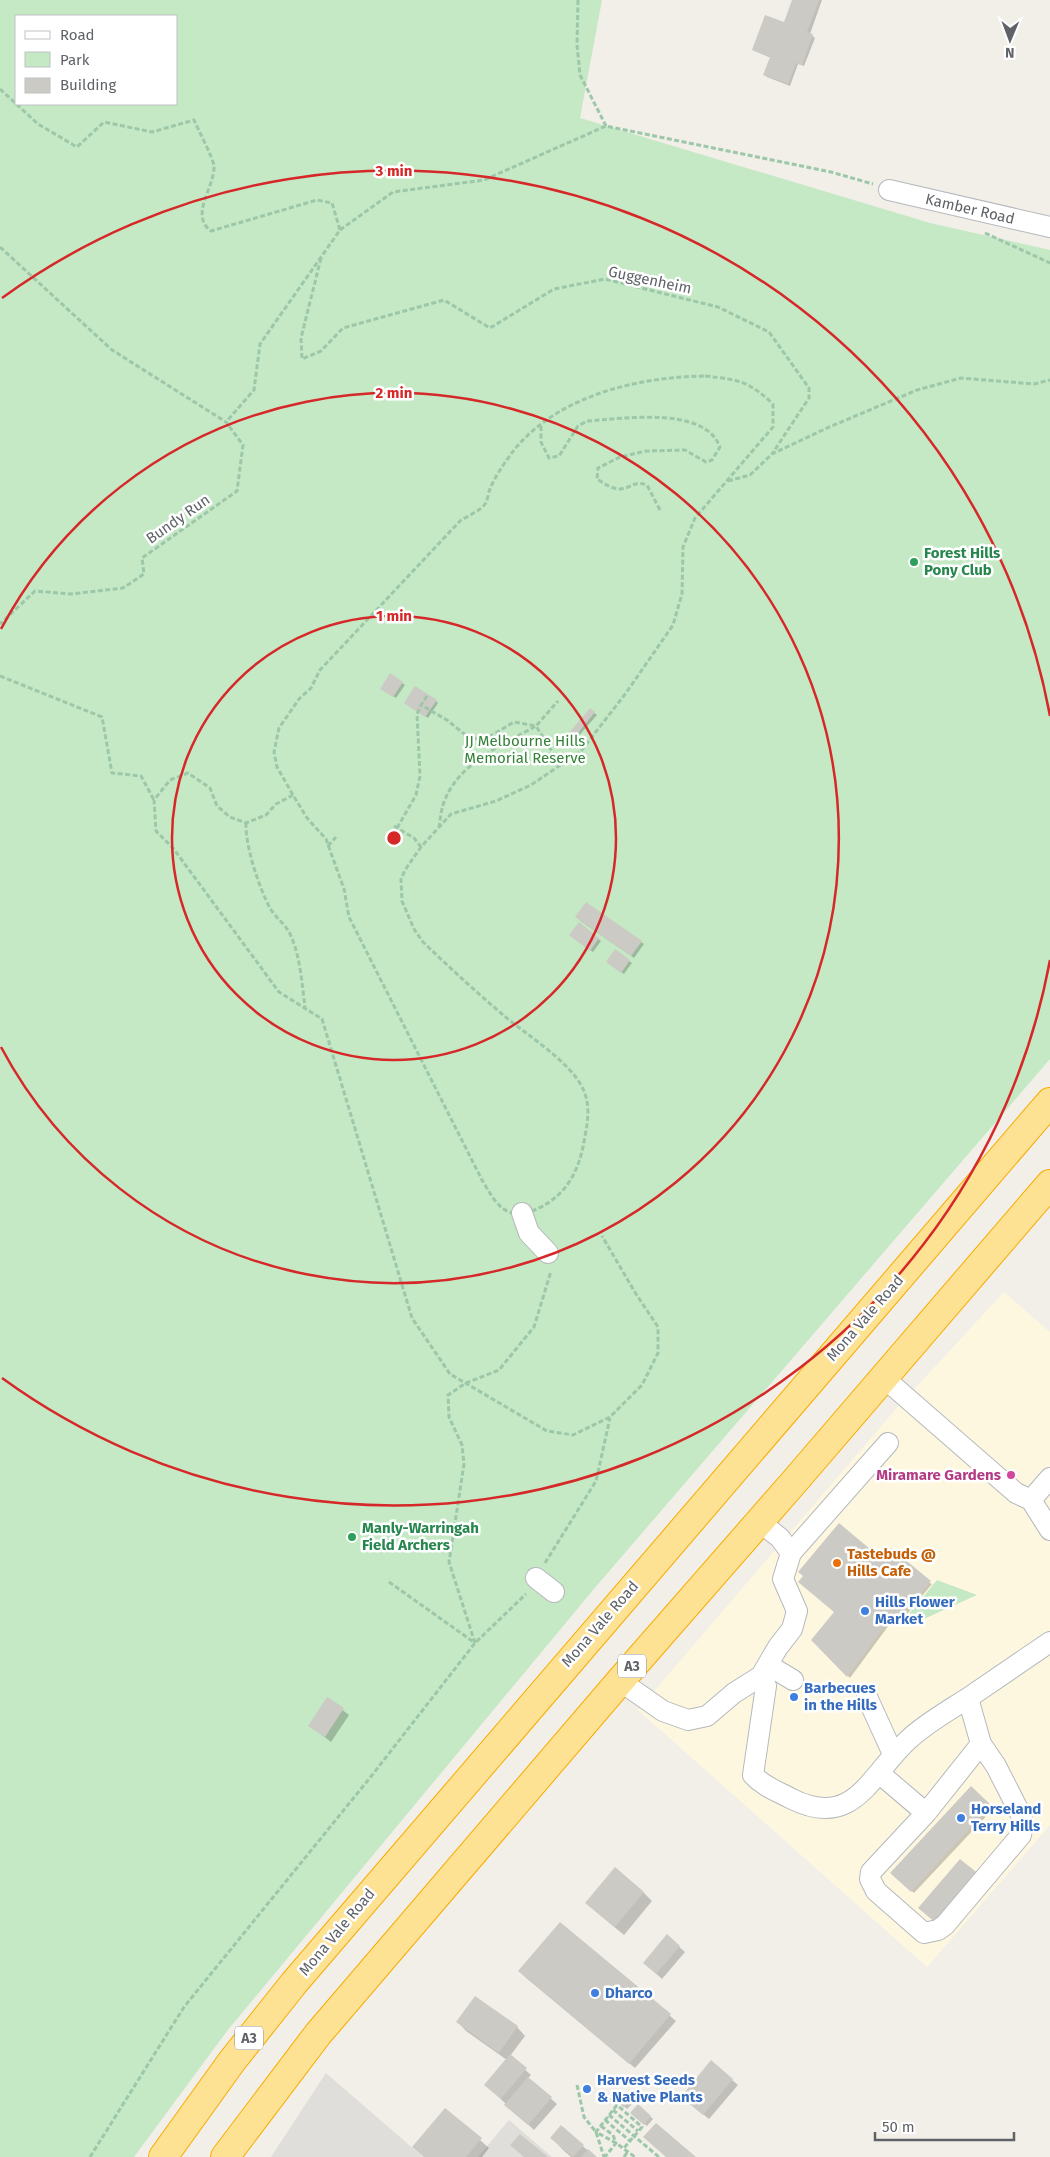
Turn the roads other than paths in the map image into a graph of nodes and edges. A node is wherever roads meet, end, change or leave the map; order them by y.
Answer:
1 (889, 190) road end
2 (1050, 227) edge
3 (1050, 1102) edge
4 (1050, 1184) edge
5 (522, 1213) road end
6 (552, 1260) road end
7 (884, 1378) junction
8 (888, 1443) dead end
9 (1050, 1478) edge
10 (1031, 1500) junction
11 (760, 1522) junction
12 (1050, 1530) edge
13 (791, 1554) junction
14 (536, 1578) road end
15 (554, 1592) dead end
16 (1050, 1642) edge
17 (764, 1670) junction
18 (793, 1680) dead end
19 (620, 1681) junction
20 (867, 1697) dead end
21 (968, 1698) junction
22 (981, 1744) junction
23 (893, 1754) junction
24 (878, 1773) junction
25 (926, 1813) junction
26 (163, 2157) edge
27 (225, 2157) edge

1 - 2 street, Kamber Road
3 - 26 highway, Mona Vale Road / A3
4 - 7 highway, A3
5 - 6 street
7 - 10 street
7 - 11 highway, A3
8 - 13 street
9 - 10 street
10 - 12 street
11 - 13 street
11 - 19 highway, A3
13 - 17 street
14 - 15 street
16 - 21 street
17 - 18 street
17 - 19 street
17 - 24 street
19 - 27 highway, A3
20 - 23 street
21 - 22 street
21 - 23 street
22 - 25 street
22 - 25 street
23 - 24 street
24 - 25 street

